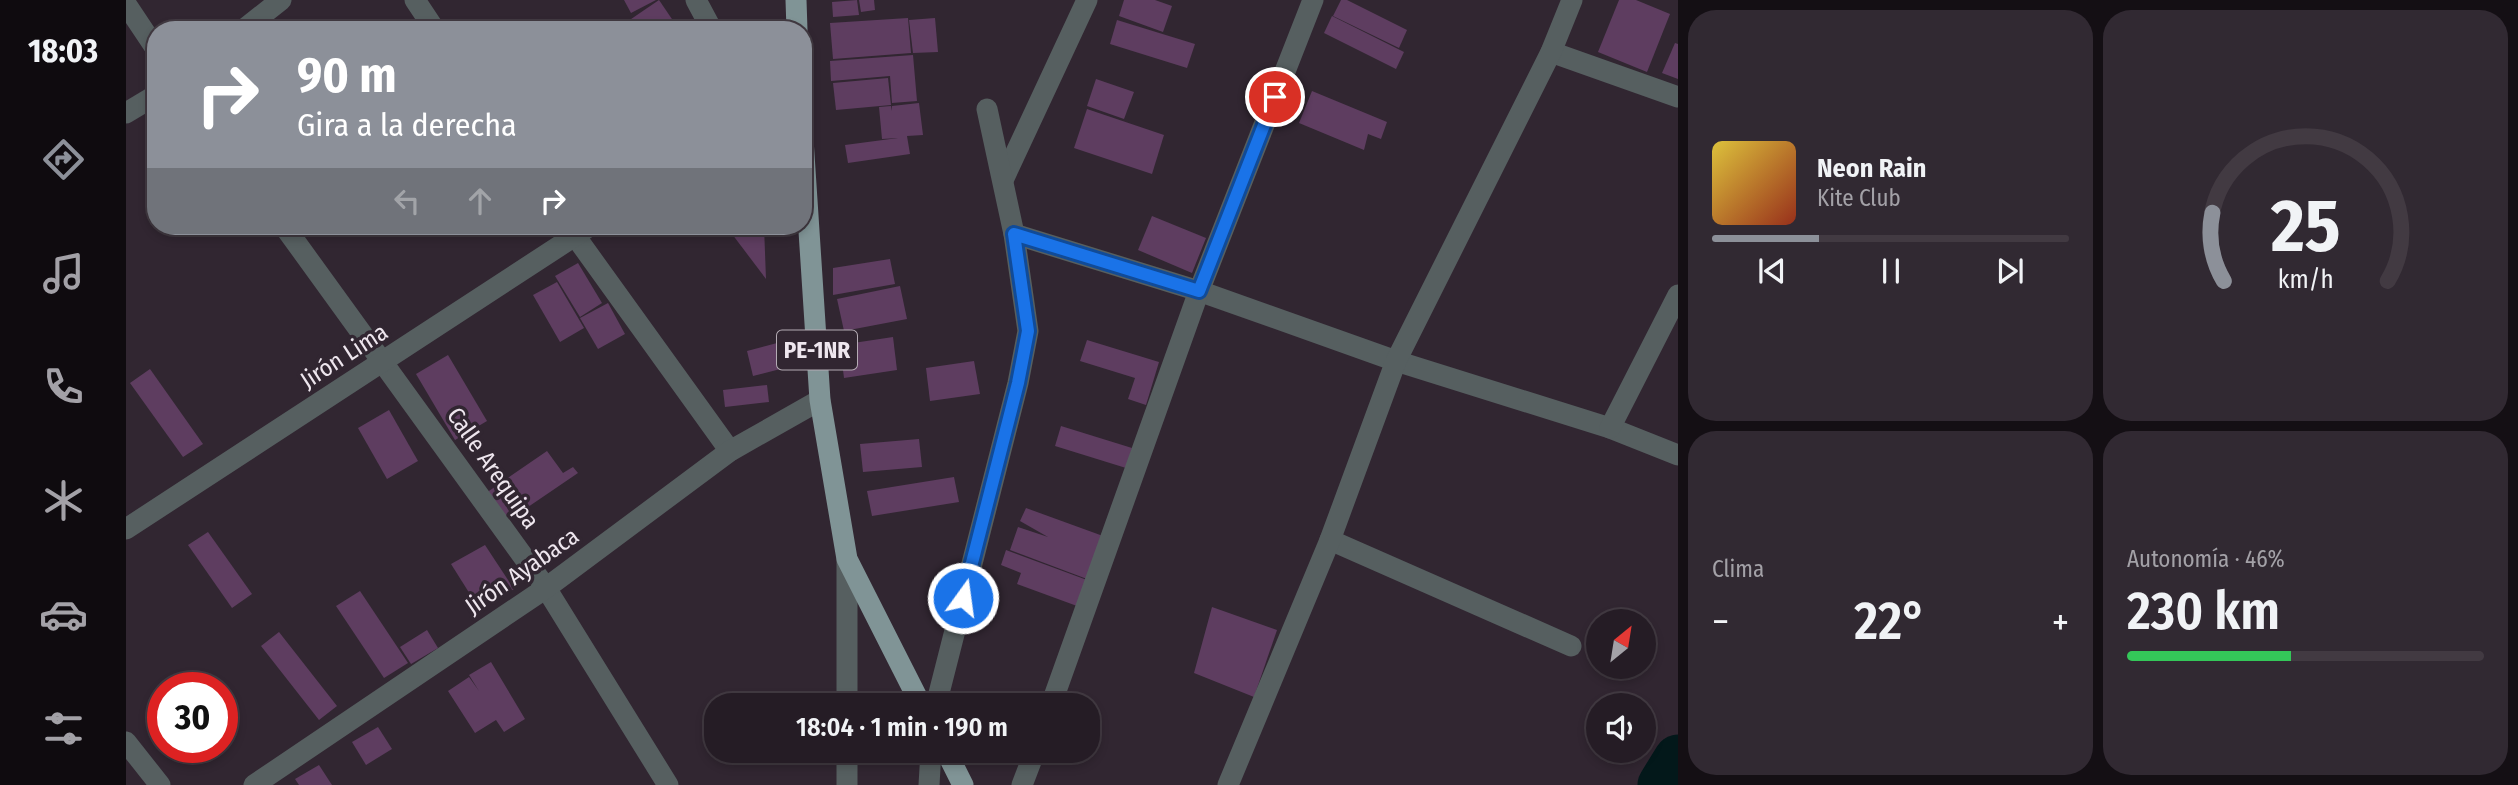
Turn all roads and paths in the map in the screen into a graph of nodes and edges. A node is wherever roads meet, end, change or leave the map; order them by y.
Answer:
1 (281, 0) edge
2 (415, 0) edge
3 (696, 0) edge
4 (796, 0) edge
5 (1087, 0) edge
6 (1313, 0) edge
7 (1572, 0) edge
8 (126, 4) edge
9 (254, 21) edge
10 (429, 21) edge
11 (707, 21) edge
12 (797, 21) edge
13 (147, 36) edge
14 (1551, 52) junction
15 (1678, 97) edge
16 (147, 100) edge
17 (987, 109) dead end
18 (126, 113) edge
19 (1004, 178) junction
20 (1014, 234) junction
21 (292, 235) edge
22 (568, 235) edge
23 (581, 235) edge
24 (809, 235) edge
25 (1199, 291) junction
26 (1678, 295) edge
27 (385, 361) junction
28 (1396, 361) junction
29 (820, 400) junction
30 (1610, 428) junction
31 (730, 451) junction
32 (1678, 454) edge
33 (126, 528) edge
34 (1330, 540) junction
35 (847, 559) junction
36 (546, 588) junction
37 (1571, 646) dead end
38 (847, 693) edge
39 (915, 693) edge
40 (939, 693) edge
41 (1055, 693) edge
42 (126, 742) edge
43 (846, 763) edge
44 (930, 763) edge
45 (952, 763) edge
46 (1031, 763) edge
47 (844, 783) edge
48 (160, 785) edge
49 (254, 785) edge
50 (668, 785) edge
51 (929, 785) edge
52 (963, 785) edge
53 (1023, 785) edge
54 (1228, 785) edge

1 - 9 street
2 - 10 street
3 - 11 street
4 - 12 main road
5 - 19 street
6 - 25 street
7 - 14 street
8 - 13 street
14 - 15 street
14 - 28 street
16 - 18 street
17 - 19 street
19 - 20 street
20 - 25 street
20 - 40 street
21 - 27 street, Calle Arequipa
22 - 27 street, Jirón Lima
23 - 31 street
24 - 29 main road, PE-1NR
25 - 28 street
25 - 41 street
26 - 30 street
27 - 33 street, Jirón Lima
27 - 36 street, Calle Arequipa
28 - 30 street
28 - 34 street
29 - 31 street, Jirón Ayabaca
29 - 35 main road, PE-1NR
30 - 32 street
31 - 36 street, Jirón Ayabaca
34 - 37 street
34 - 54 street
35 - 38 street
35 - 39 main road, PE-1NR
36 - 49 street, Jirón Ayabaca
36 - 50 street, Calle Arequipa
42 - 48 street
43 - 47 street
44 - 51 street
45 - 52 main road
46 - 53 street

